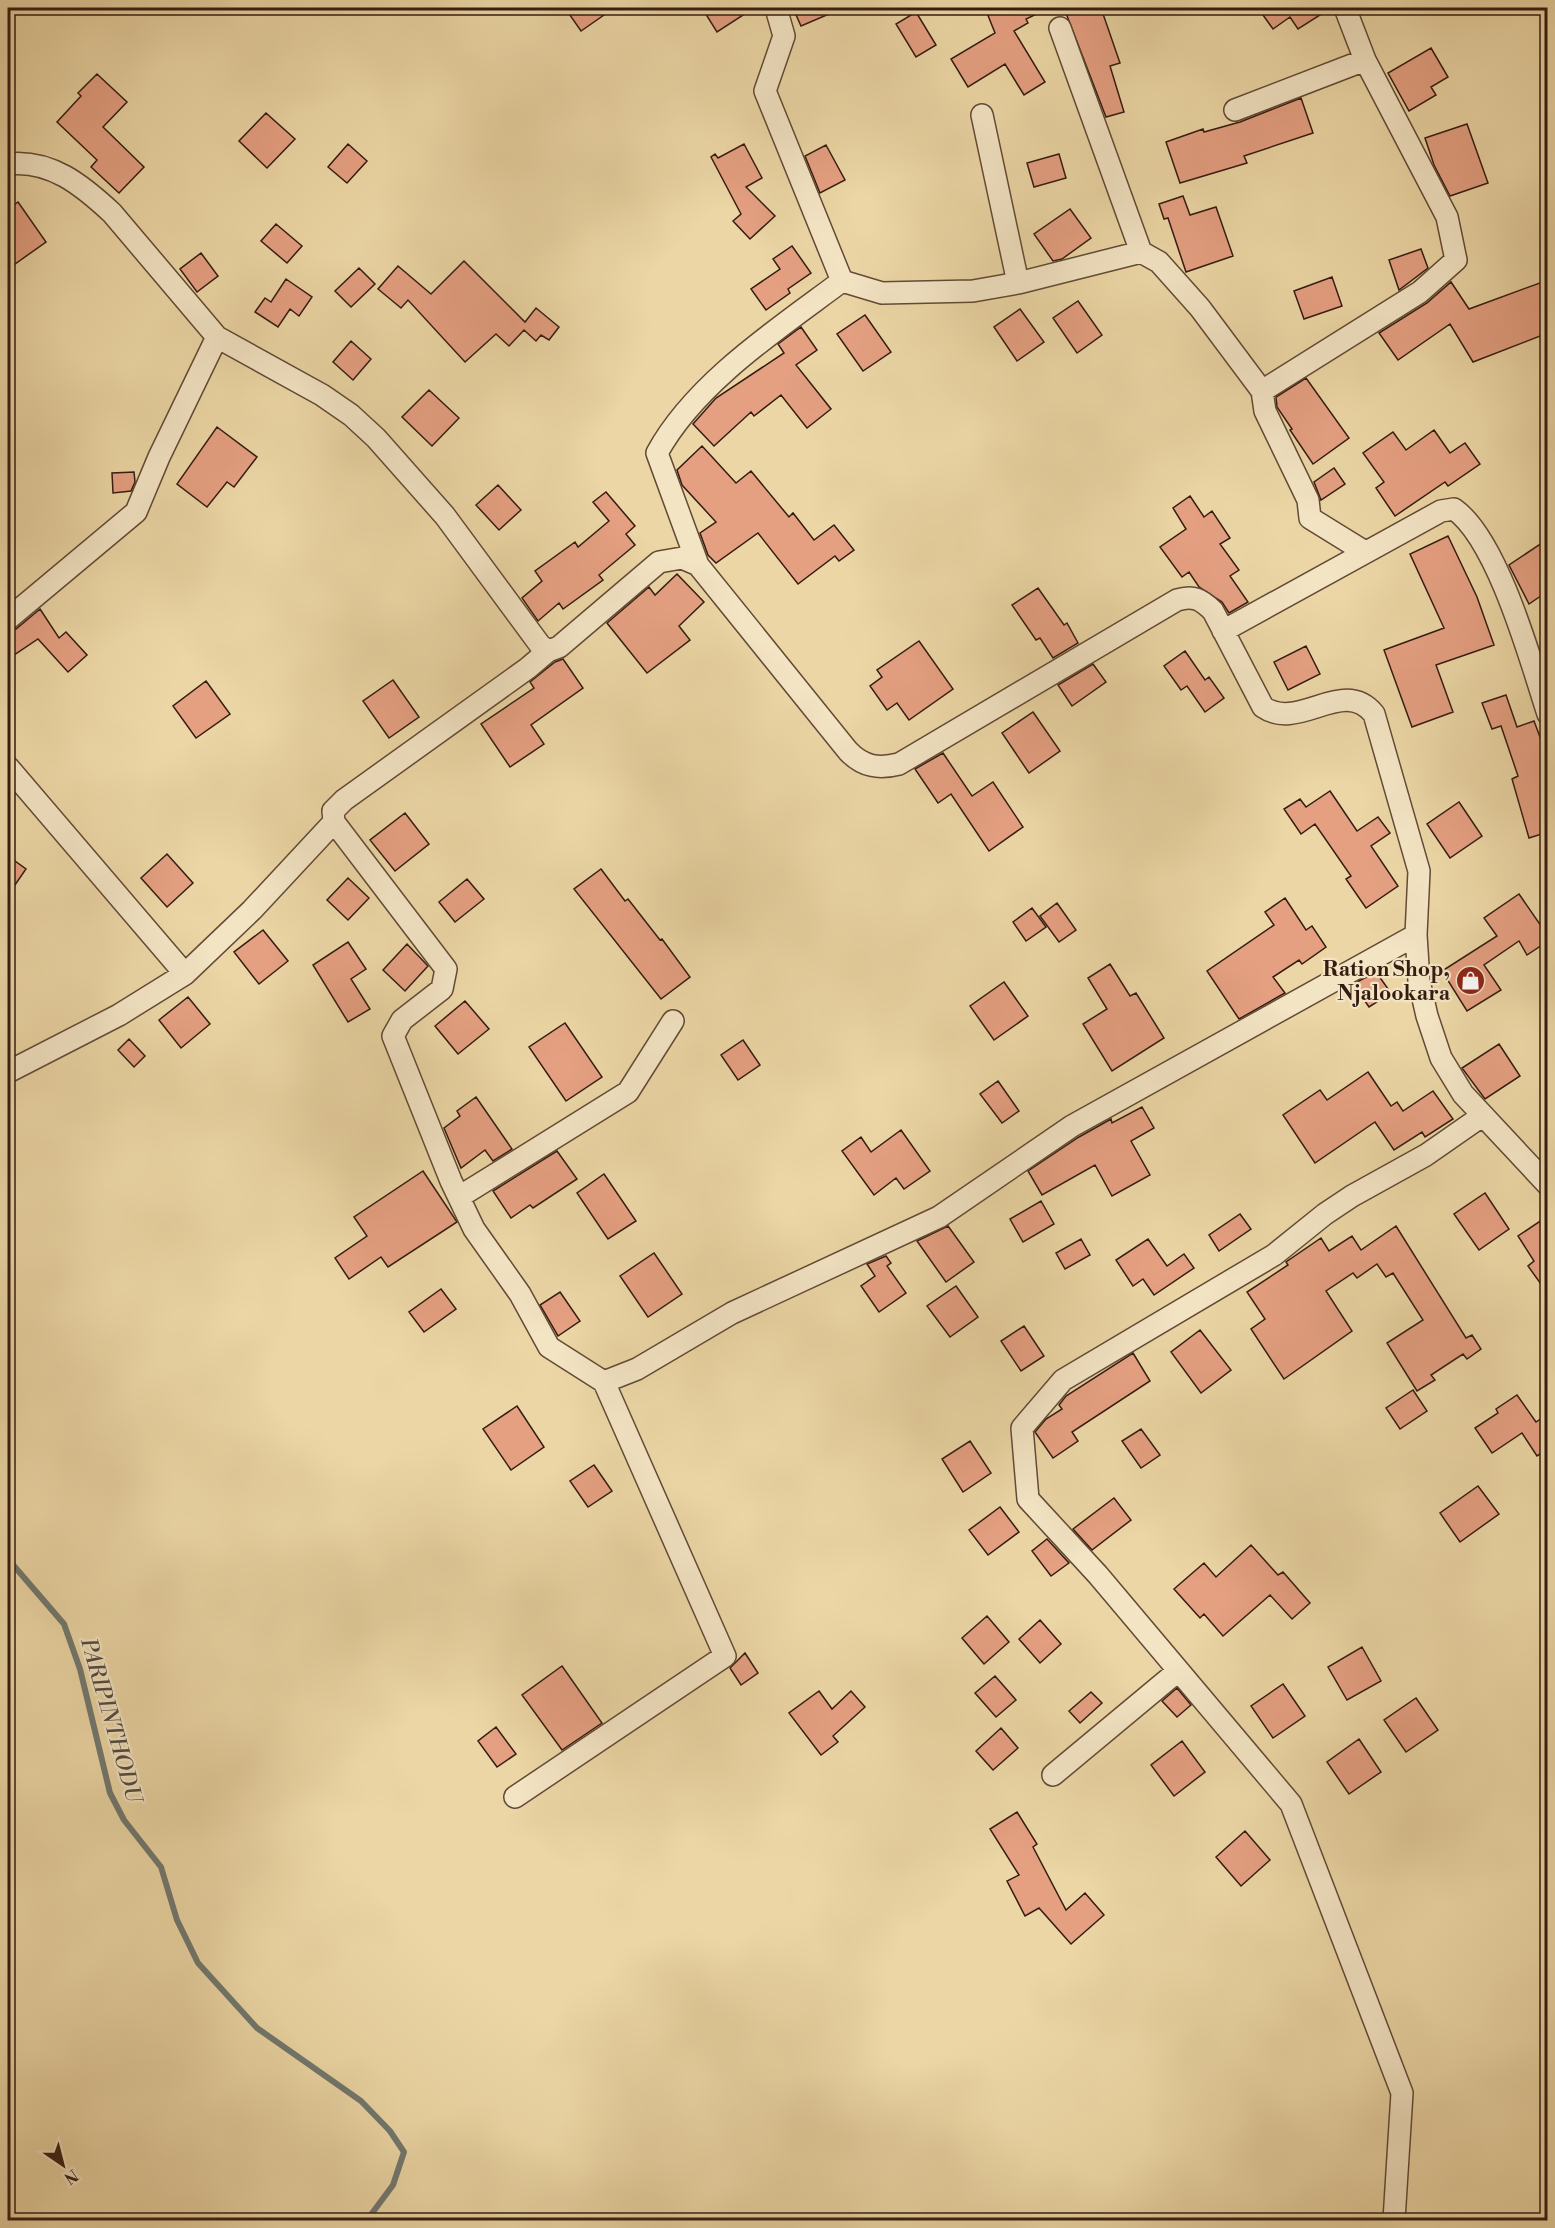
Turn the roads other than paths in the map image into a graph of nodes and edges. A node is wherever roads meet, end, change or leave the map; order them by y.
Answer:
1 (776, 8) edge
2 (1345, 8) edge
3 (1060, 28) dead end
4 (1365, 60) junction
5 (1235, 110) dead end
6 (982, 115) dead end
7 (8, 164) edge
8 (1141, 252) junction
9 (842, 281) junction
10 (1018, 283) junction
11 (217, 337) junction
12 (1262, 391) junction
13 (1365, 552) junction
14 (698, 565) junction
15 (8, 619) edge
16 (1223, 631) junction
17 (548, 651) junction
18 (1548, 714) edge
19 (8, 767) edge
20 (334, 822) junction
21 (1416, 935) junction
22 (185, 974) junction
23 (673, 1022) dead end
24 (8, 1072) edge
25 (1482, 1116) junction
26 (1548, 1185) edge
27 (459, 1197) junction
28 (604, 1382) junction
29 (1178, 1671) junction
30 (1053, 1775) dead end
31 (515, 1797) dead end
32 (1394, 2220) edge

1 - 9 street
2 - 4 street
3 - 8 street
4 - 5 street
4 - 12 street
6 - 10 street
7 - 11 street
8 - 10 street
8 - 12 street
9 - 10 street
9 - 14 street
11 - 15 street
11 - 17 street
12 - 13 street
13 - 16 street
13 - 18 street
14 - 16 street
14 - 17 street
16 - 21 street
17 - 20 street
19 - 22 street
20 - 22 street
20 - 27 street
21 - 25 street
21 - 28 street
22 - 24 street
23 - 27 street
25 - 26 street
25 - 29 street
27 - 28 street
28 - 31 street
29 - 30 street
29 - 32 street

